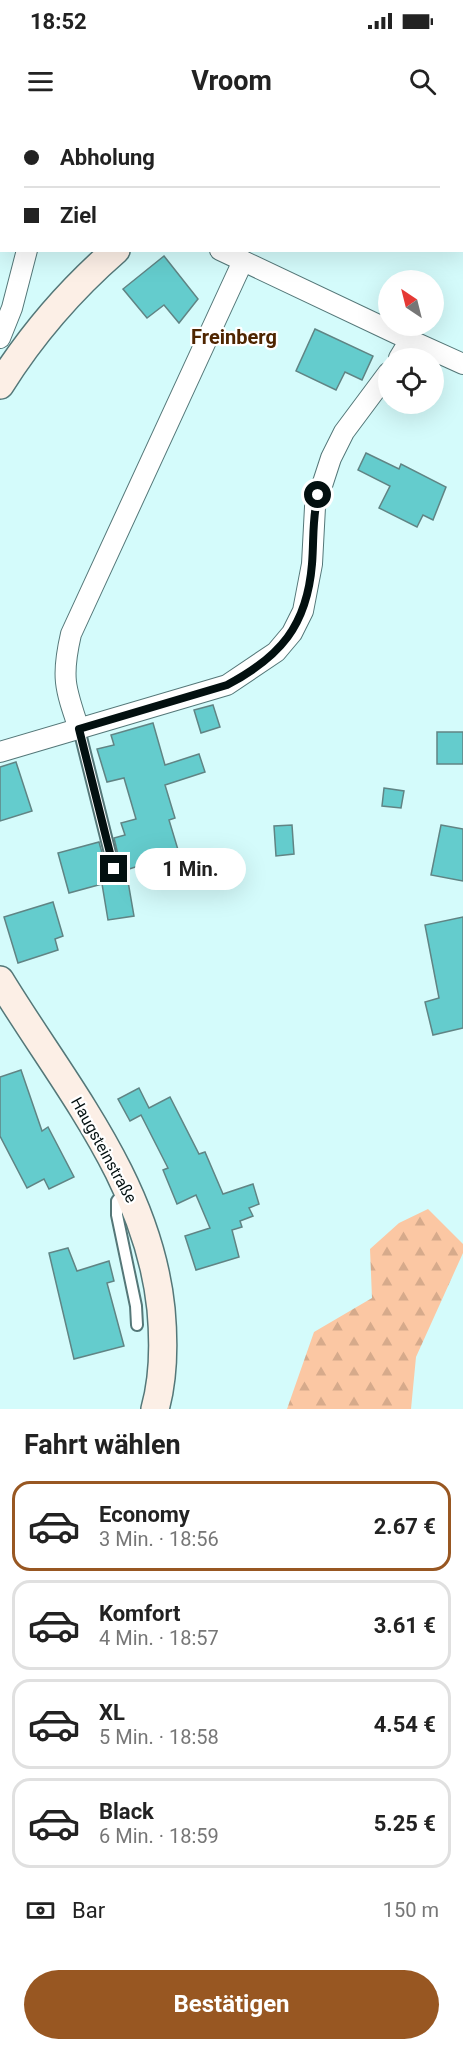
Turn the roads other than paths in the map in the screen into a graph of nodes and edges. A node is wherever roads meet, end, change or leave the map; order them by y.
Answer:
1 (26, 252) edge
2 (114, 252) edge
3 (223, 252) edge
4 (243, 261) junction
5 (0, 338) edge
6 (410, 340) junction
7 (405, 348) edge
8 (463, 364) edge
9 (0, 385) edge
10 (378, 386) edge
11 (79, 729) junction
12 (0, 752) edge
13 (114, 869) dead end
14 (0, 980) edge
15 (129, 1189) junction
16 (137, 1325) dead end
17 (155, 1409) edge

1 - 5 street
2 - 9 main road
3 - 4 street
4 - 6 street
4 - 11 street
6 - 7 street
6 - 8 street
10 - 11 street
11 - 12 street
11 - 13 lane
14 - 15 main road, Haugsteinstraße
15 - 16 lane
15 - 17 main road, Haugsteinstraße

